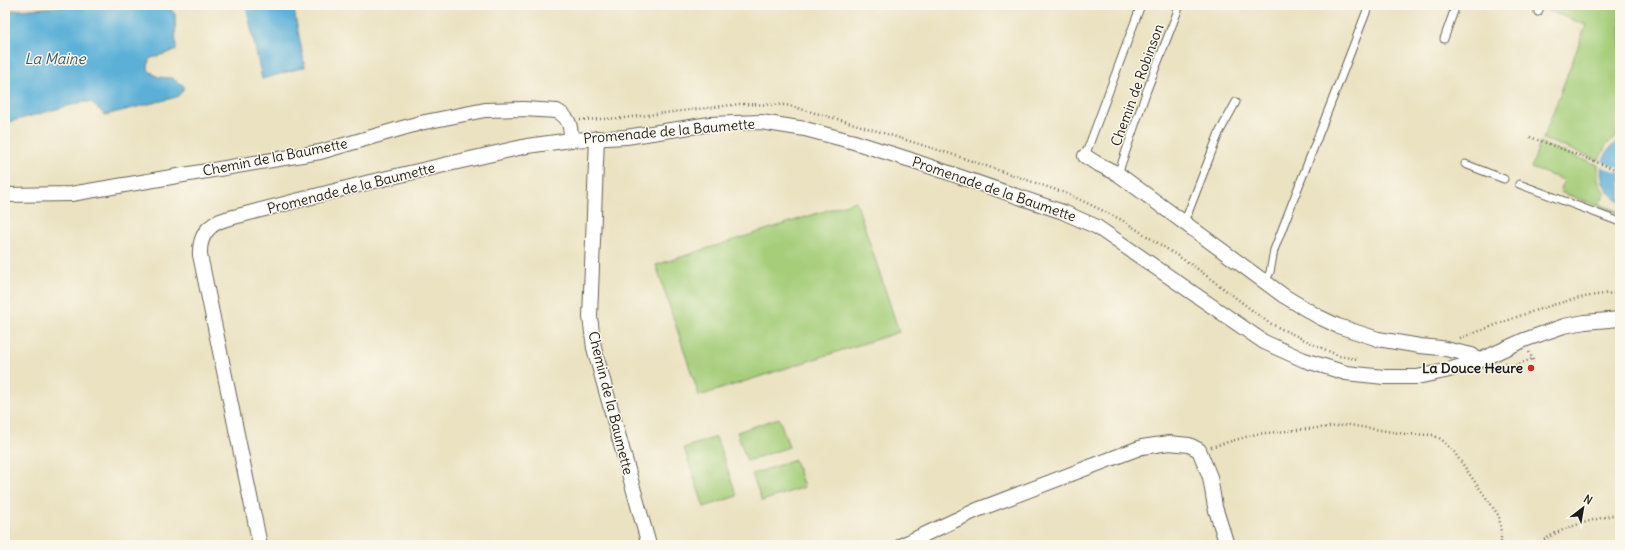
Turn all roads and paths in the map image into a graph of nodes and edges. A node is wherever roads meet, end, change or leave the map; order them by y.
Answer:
1 (1141, 5) edge
2 (1180, 5) edge
3 (1369, 5) edge
4 (1456, 5) edge
5 (1541, 5) edge
6 (1538, 12) dead end
7 (1444, 39) dead end
8 (1236, 102) dead end
9 (1530, 137) dead end
10 (597, 138) junction
11 (571, 140) junction
12 (1085, 156) joint
13 (1465, 164) dead end
14 (1620, 171) edge
15 (1118, 174) junction
16 (1504, 178) dead end
17 (1519, 184) dead end
18 (5, 195) edge
19 (1183, 221) junction
20 (1620, 222) edge
21 (1265, 282) junction
22 (1620, 293) edge
23 (1620, 319) edge
24 (1441, 348) junction
25 (1530, 353) dead end
26 (1478, 361) junction
27 (1512, 367) dead end
28 (1450, 370) junction
29 (1199, 450) junction
30 (1620, 513) edge
31 (260, 545) edge
32 (649, 545) edge
33 (902, 545) edge
34 (1227, 545) edge
35 (1501, 545) edge
36 (1538, 545) edge

1 - 12 lane
2 - 15 lane, Chemin de Robinson
3 - 21 lane
4 - 7 lane
5 - 6 lane
8 - 19 lane
9 - 14 path
10 - 11 street, Promenade de la Baumette
10 - 28 street, Promenade de la Baumette
10 - 32 street, Chemin de la Baumette
11 - 18 street, Chemin de la Baumette
11 - 31 street, Promenade de la Baumette
12 - 15 street
13 - 16 lane
15 - 19 street
17 - 20 lane
19 - 21 street
21 - 24 street
22 - 24 path
23 - 26 street, Promenade de la Baumette
24 - 26 street
24 - 28 street
25 - 27 path
26 - 28 street, Promenade de la Baumette
29 - 33 street
29 - 34 street
29 - 35 path
30 - 36 path

